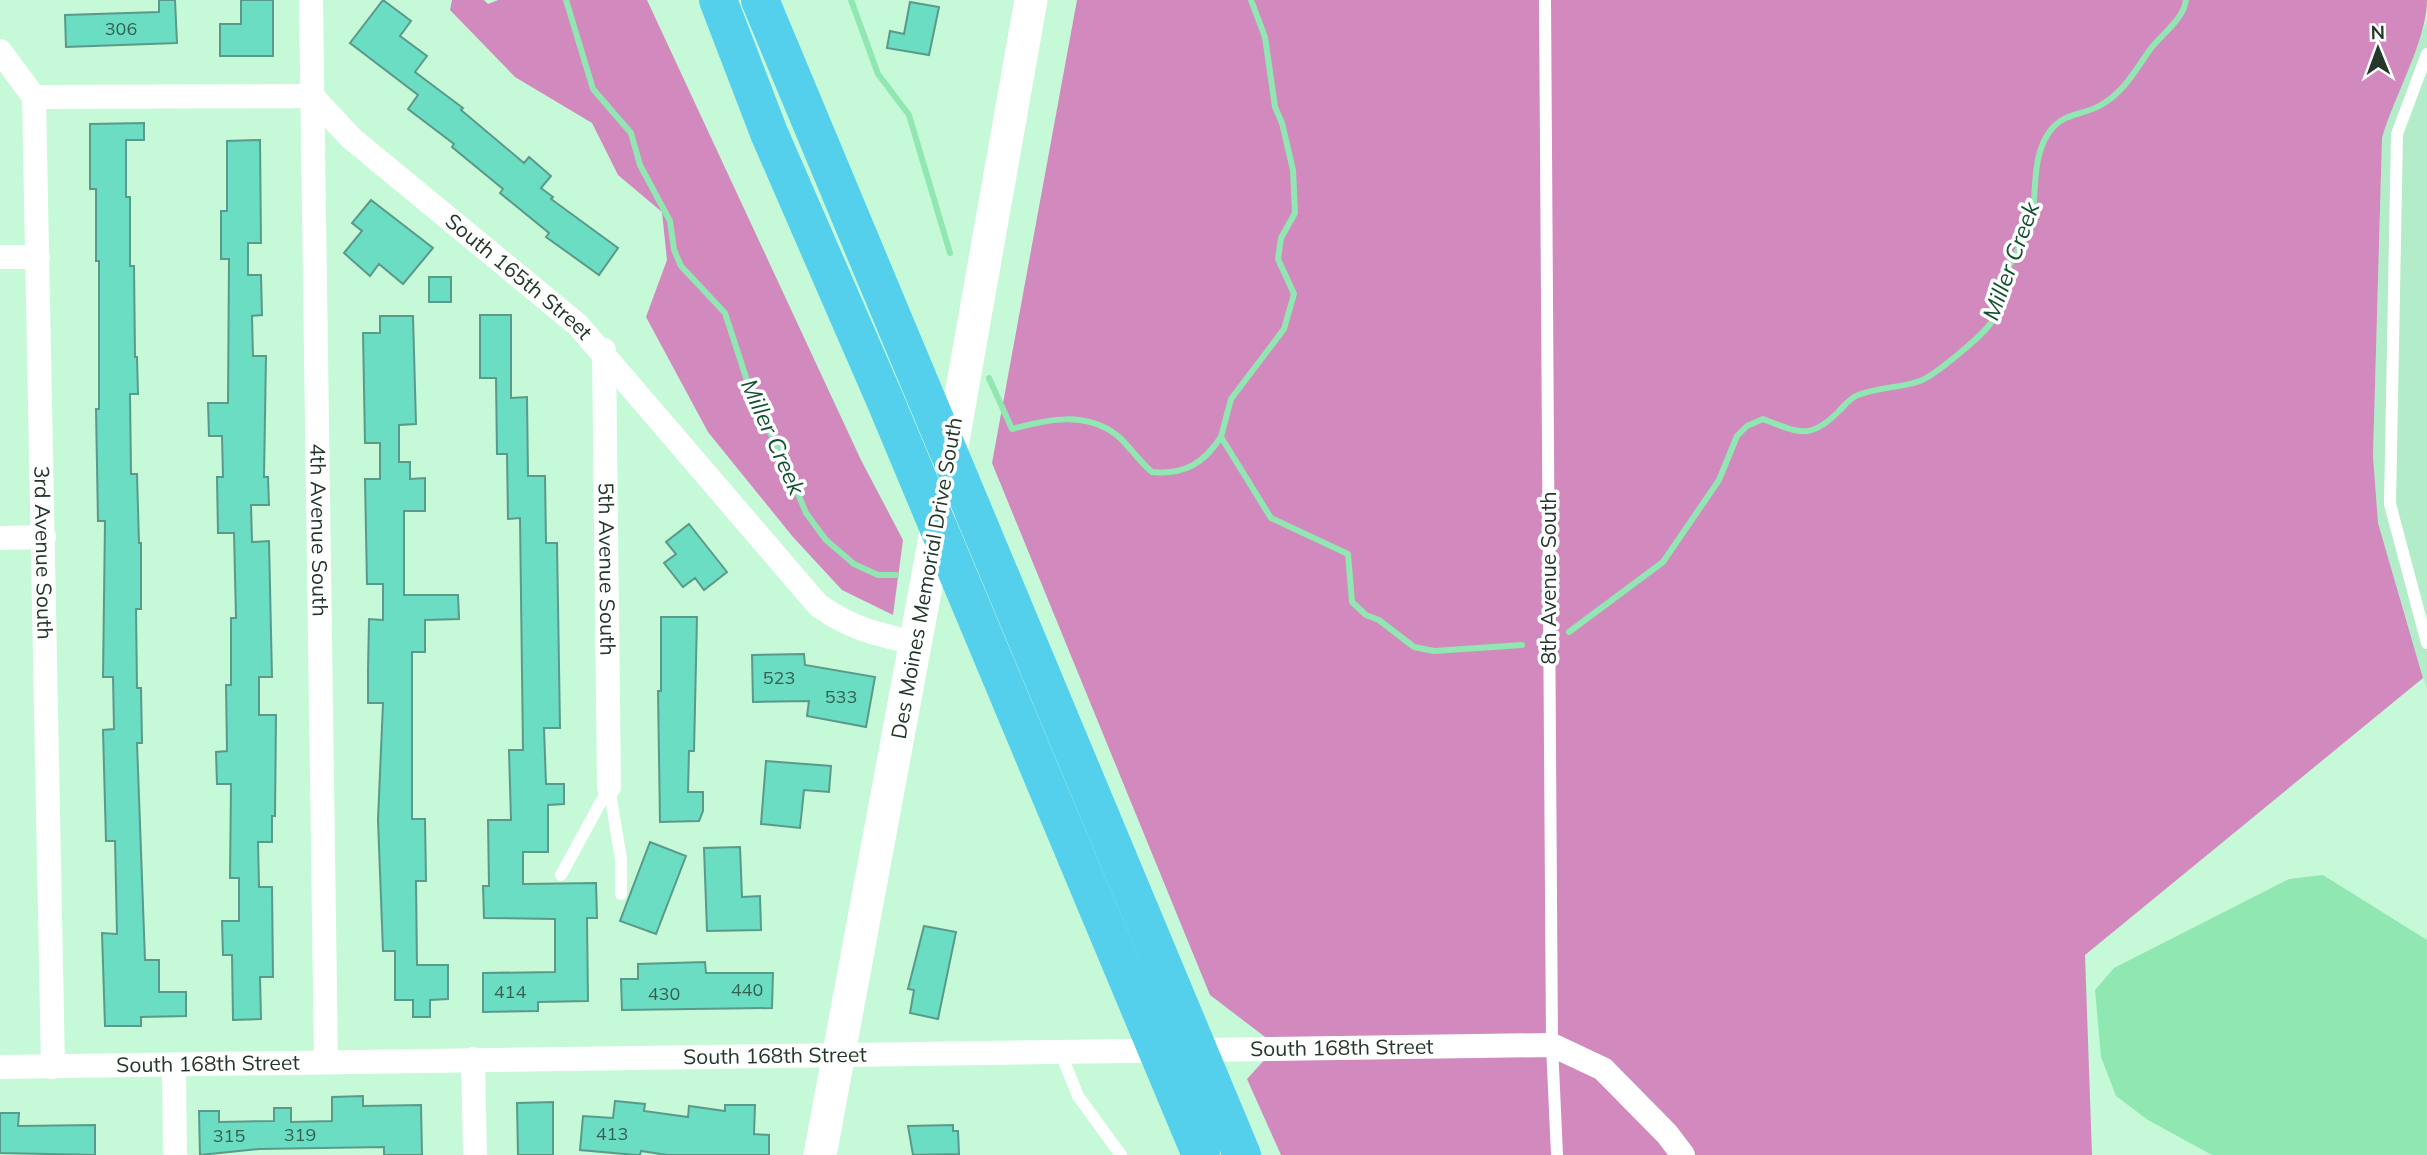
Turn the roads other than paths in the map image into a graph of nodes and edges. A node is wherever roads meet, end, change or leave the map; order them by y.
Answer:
1 (311, 0) edge
2 (697, 0) edge
3 (718, 0) edge
4 (760, 0) edge
5 (1031, 0) edge
6 (1545, 0) edge
7 (0, 51) edge
8 (2427, 54) edge
9 (312, 96) junction
10 (34, 97) junction
11 (769, 133) junction
12 (0, 257) edge
13 (38, 257) junction
14 (604, 351) junction
15 (44, 537) junction
16 (0, 538) edge
17 (916, 643) junction
18 (2427, 643) edge
19 (609, 787) junction
20 (561, 875) dead end
21 (621, 894) dead end
22 (1552, 1045) junction
23 (1060, 1051) junction
24 (838, 1055) junction
25 (473, 1059) junction
26 (326, 1062) junction
27 (174, 1065) junction
28 (0, 1067) edge
29 (53, 1067) junction
30 (1236, 1141) edge
31 (1196, 1142) edge
32 (175, 1155) edge
33 (475, 1155) edge
34 (820, 1155) edge
35 (1121, 1155) edge
36 (1557, 1155) edge
37 (1682, 1155) edge

1 - 9 street, 4th Avenue South
2 - 11 highway
3 - 11 highway
4 - 30 highway
5 - 17 main road, Des Moines Memorial Drive South
6 - 22 lane, 8th Avenue South
7 - 10 street
8 - 18 lane
9 - 10 street
9 - 14 street, South 165th Street
9 - 26 street, 4th Avenue South
10 - 13 street, 3rd Avenue South
11 - 31 highway
12 - 13 street
13 - 15 street, 3rd Avenue South
14 - 17 street, South 165th Street
14 - 19 street, 5th Avenue South
15 - 16 street
15 - 29 street, 3rd Avenue South
17 - 24 main road, Des Moines Memorial Drive South
19 - 20 lane
19 - 21 lane
22 - 23 street, South 168th Street
22 - 36 lane, 8th Avenue South
22 - 37 street
23 - 24 street, South 168th Street
23 - 35 lane
24 - 25 street, South 168th Street
24 - 34 main road, Des Moines Memorial Drive South
25 - 26 street, South 168th Street
25 - 33 street
26 - 27 street, South 168th Street
27 - 29 street, South 168th Street
27 - 32 street
28 - 29 street, South 168th Street

